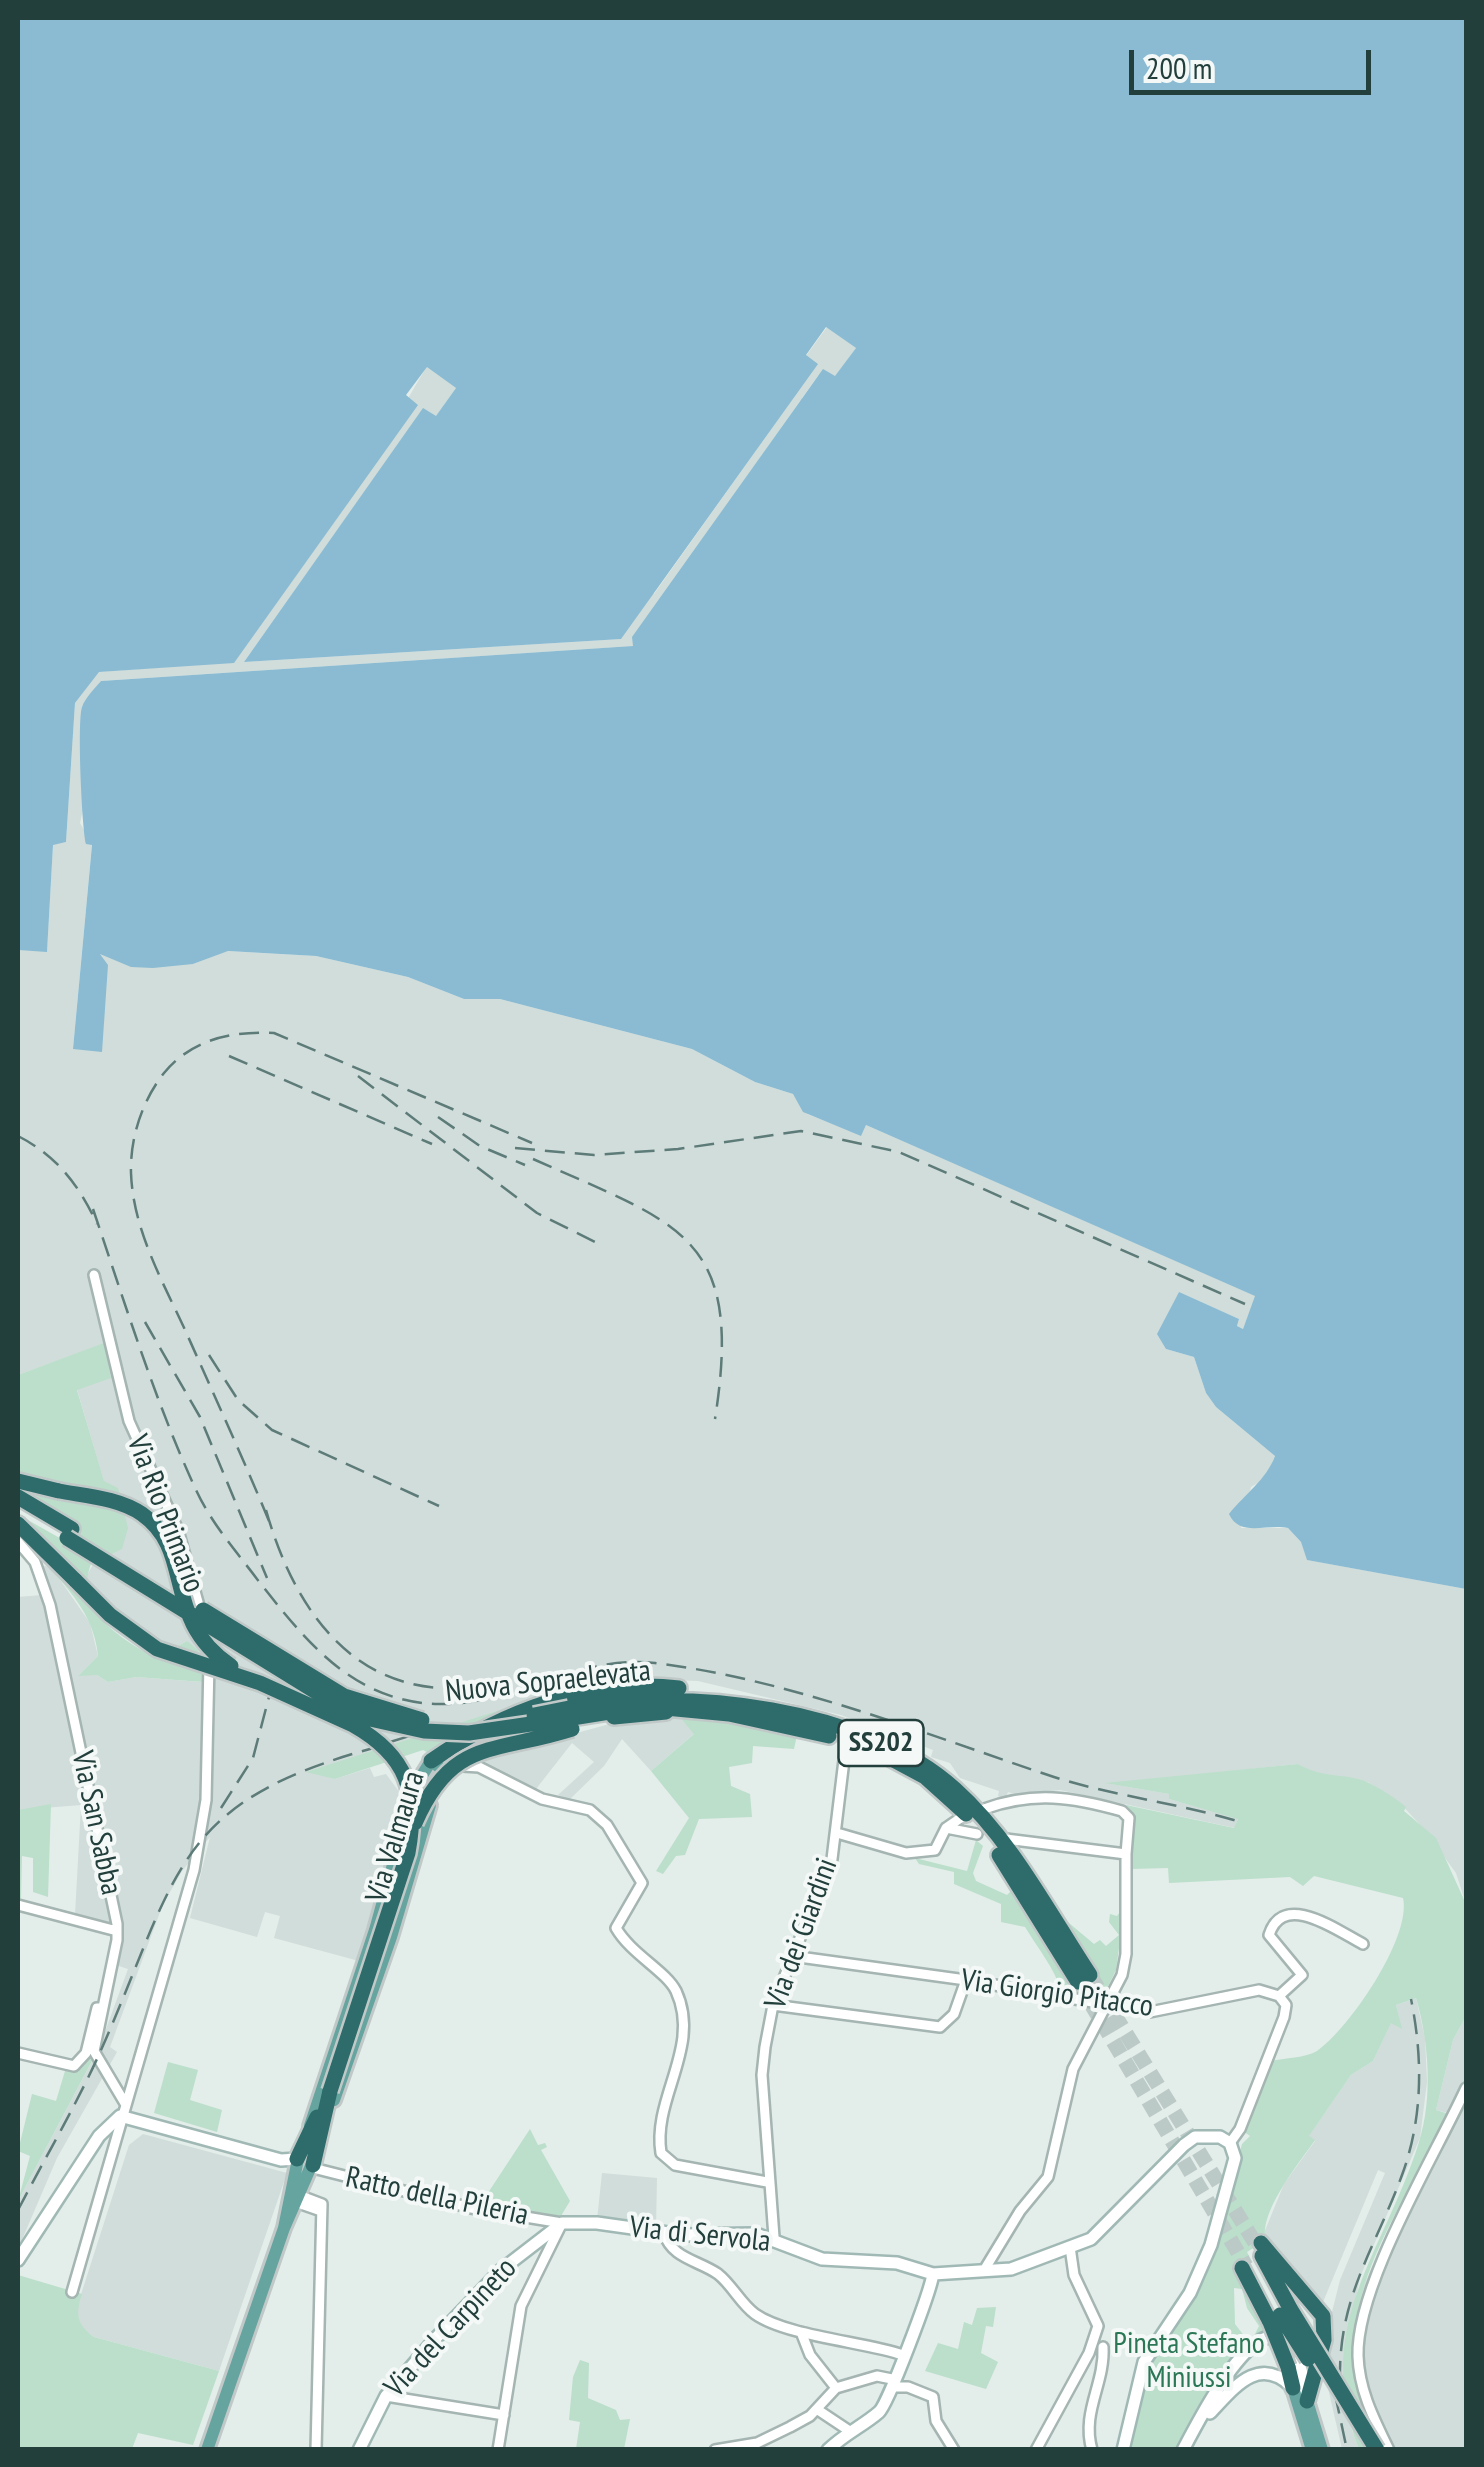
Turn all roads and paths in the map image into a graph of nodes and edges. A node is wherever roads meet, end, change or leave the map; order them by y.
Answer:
1 (94, 1275) dead end
2 (18, 1482) edge
3 (18, 1497) edge
4 (18, 1509) edge
5 (18, 1524) edge
6 (70, 1533) junction
7 (18, 1542) edge
8 (260, 1683) junction
9 (571, 1718) junction
10 (804, 1720) junction
11 (845, 1752) dead end
12 (430, 1761) junction
13 (447, 1773) junction
14 (984, 1809) dead end
15 (962, 1817) dead end
16 (946, 1828) junction
17 (412, 1831) junction
18 (837, 1833) junction
19 (976, 1834) dead end
20 (1006, 1839) dead end
21 (1126, 1854) junction
22 (18, 1905) edge
23 (381, 1910) junction
24 (398, 1915) junction
25 (118, 1931) junction
26 (1363, 1944) dead end
27 (792, 1956) junction
28 (966, 1980) junction
29 (1279, 1996) junction
30 (773, 2005) junction
31 (1108, 2006) junction
32 (103, 2008) junction
33 (18, 2054) edge
34 (1466, 2088) edge
35 (125, 2111) junction
36 (1230, 2143) junction
37 (300, 2167) junction
38 (768, 2182) junction
39 (300, 2200) junction
40 (562, 2223) junction
41 (284, 2228) junction
42 (664, 2234) junction
43 (774, 2237) junction
44 (1070, 2247) junction
45 (18, 2260) edge
46 (1244, 2267) tunnel mouth
47 (986, 2268) junction
48 (933, 2274) junction
49 (72, 2292) dead end
50 (1280, 2316) junction
51 (801, 2332) junction
52 (1103, 2347) dead end
53 (903, 2355) junction
54 (892, 2383) junction
55 (836, 2388) junction
56 (1293, 2388) junction
57 (386, 2396) junction
58 (1307, 2401) junction
59 (818, 2410) junction
60 (504, 2415) junction
61 (848, 2430) junction
62 (1191, 2435) junction
63 (760, 2446) edge
64 (207, 2450) edge
65 (316, 2450) edge
66 (359, 2450) edge
67 (498, 2450) edge
68 (714, 2450) edge
69 (828, 2450) edge
70 (954, 2450) edge
71 (1036, 2450) edge
72 (1092, 2450) edge
73 (1123, 2450) edge
74 (1182, 2450) edge
75 (1312, 2450) edge
76 (1322, 2450) edge
77 (1365, 2450) edge
78 (1377, 2450) edge
79 (1388, 2450) edge

1 - 35 street, Via Rio Primario
2 - 8 highway, bridge
3 - 6 highway, Nuova Sopraelevata / SS202
4 - 6 highway, Nuova Sopraelevata / SS202
5 - 8 highway, bridge
6 - 9 highway, Nuova Sopraelevata / SS202, bridge
7 - 25 street, Via San Sabba
8 - 17 highway, bridge
9 - 10 highway, Nuova Sopraelevata / SS202
9 - 10 highway, Nuova Sopraelevata / SS202
9 - 17 highway, bridge
10 - 12 highway
11 - 18 street, Via dei Giardini
12 - 13 main road, Via Valmaura
12 - 23 main road, Via Valmaura
13 - 24 main road, Via Valmaura
13 - 38 street
14 - 21 street
15 - 16 street
16 - 18 street
16 - 19 street
17 - 37 highway, bridge
18 - 27 street, Via dei Giardini
20 - 21 street
21 - 31 street
22 - 25 street
23 - 24 street
23 - 37 main road, Via Valmaura
24 - 37 main road, Via Valmaura
25 - 32 street, Via San Sabba
26 - 29 street
27 - 28 street, Via Giorgio Pitacco
27 - 30 street, Via dei Giardini
28 - 30 street
28 - 31 street, Via Giorgio Pitacco
29 - 31 street, Via Giorgio Pitacco
29 - 36 street
30 - 38 street, Via dei Giardini
31 - 47 street
32 - 33 street
32 - 35 street, Via San Sabba
34 - 79 street
35 - 37 main road
35 - 45 main road
35 - 49 street, Via Rio Primario
36 - 44 main road, Via di Servola
36 - 73 main road
37 - 39 main road, Via Valmaura
37 - 40 street, Ratto della Pileria
37 - 41 main road, Via Valmaura
38 - 43 street, Via dei Giardini
39 - 41 main road, Via Valmaura
39 - 65 street
40 - 42 main road, Via di Servola
40 - 57 main road, Via del Carpineto
40 - 60 street
41 - 64 main road, Via Valmaura
42 - 43 main road, Via di Servola
42 - 51 street
43 - 48 main road, Via di Servola
44 - 47 main road, Via di Servola
44 - 71 street
46 - 50 highway
47 - 48 main road, Via di Servola
48 - 53 main road
50 - 56 highway, bridge
50 - 58 highway
50 - 77 highway, bridge
50 - 78 highway, bridge
51 - 53 street
51 - 55 street
52 - 72 street
53 - 54 main road
54 - 55 street
54 - 61 main road
54 - 70 street
55 - 59 street
56 - 62 main road
56 - 75 main road
57 - 60 street
57 - 66 main road, Via del Carpineto
58 - 62 main road
58 - 76 main road
59 - 61 street
59 - 63 street
60 - 67 street
61 - 69 main road
62 - 74 main road
63 - 68 street

